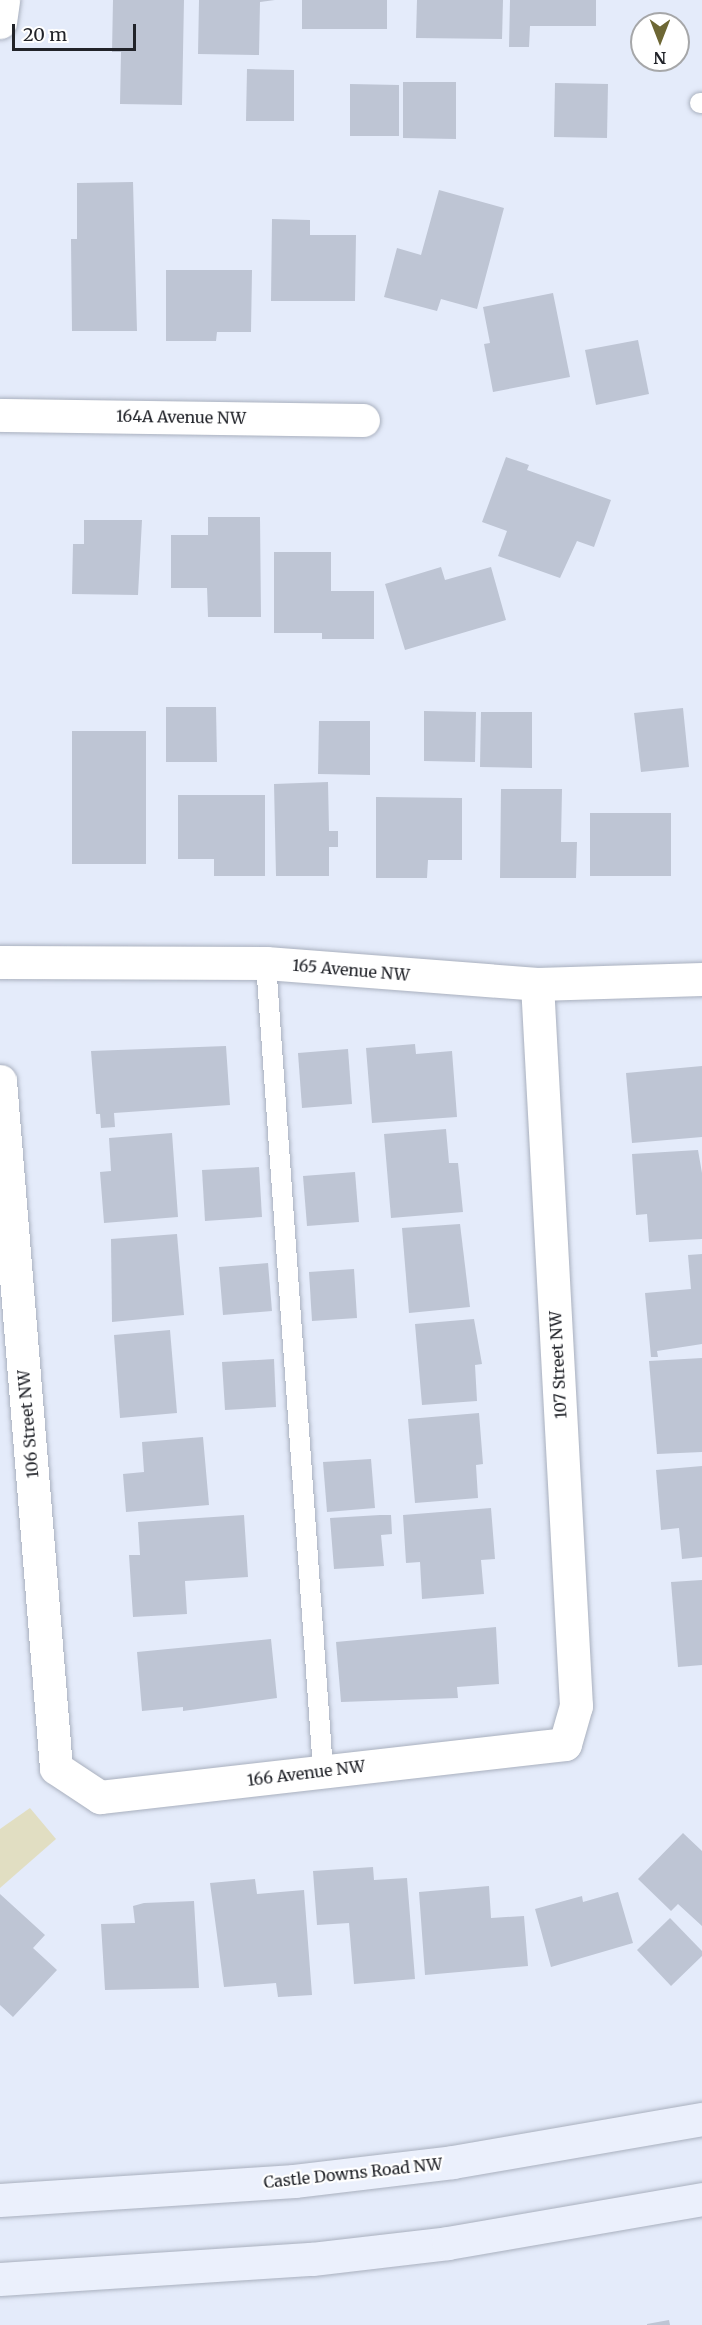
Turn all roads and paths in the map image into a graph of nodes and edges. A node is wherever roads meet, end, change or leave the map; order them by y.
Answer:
1 (3, 0) edge
2 (0, 22) edge
3 (0, 415) edge
4 (363, 420) dead end
5 (0, 962) edge
6 (266, 963) junction
7 (702, 979) edge
8 (537, 984) junction
9 (0, 1081) edge
10 (565, 1744) joint
11 (56, 1768) joint
12 (323, 1771) junction
13 (702, 2120) edge
14 (702, 2199) edge
15 (0, 2200) edge
16 (0, 2279) edge

1 - 2 street
3 - 4 street, 164A Avenue NW
5 - 6 street, 165 Avenue NW
6 - 8 street, 165 Avenue NW
6 - 12 lane
7 - 8 street, 165 Avenue NW
8 - 10 street, 107 Street NW
9 - 11 street, 106 Street NW
10 - 12 street, 166 Avenue NW
11 - 12 street, 166 Avenue NW
13 - 15 main road, Castle Downs Road NW
14 - 16 main road

